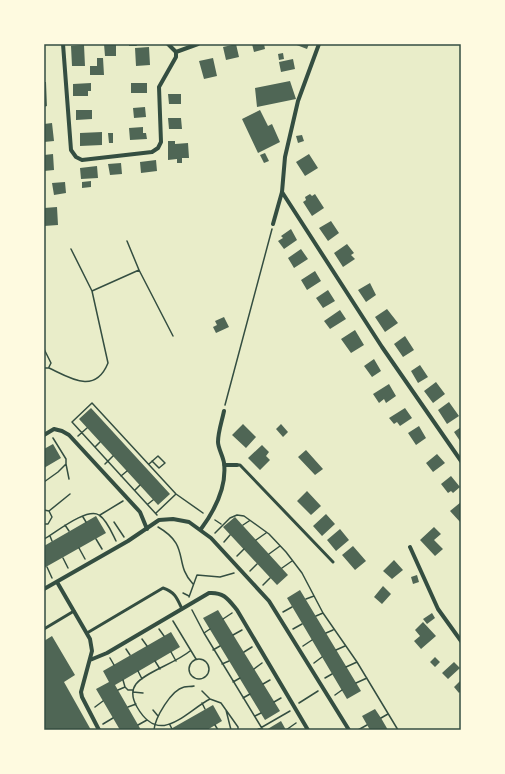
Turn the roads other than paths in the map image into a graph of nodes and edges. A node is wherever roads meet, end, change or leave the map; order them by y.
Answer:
1 (63, 44) edge
2 (168, 44) edge
3 (198, 44) edge
4 (319, 44) edge
5 (176, 52) junction
6 (282, 192) junction
7 (273, 224) road end
8 (224, 411) road end
9 (44, 435) edge
10 (461, 461) edge
11 (224, 464) junction
12 (237, 465) joint
13 (147, 529) junction
14 (201, 529) junction
15 (410, 547) dead end
16 (333, 562) dead end
17 (57, 582) junction
18 (44, 589) edge
19 (182, 609) junction
20 (74, 611) junction
21 (44, 629) edge
22 (87, 633) junction
23 (461, 641) edge
24 (90, 660) junction
25 (99, 730) edge
26 (308, 730) edge
27 (349, 730) edge

1 - 5 street
2 - 5 street
3 - 5 street
4 - 6 street
6 - 7 street
6 - 10 street
8 - 11 street
9 - 13 street
11 - 12 street
11 - 14 street
12 - 16 lane
13 - 14 street
13 - 17 street
14 - 27 street
15 - 23 street
17 - 18 street
17 - 20 street
19 - 22 lane
19 - 24 street
19 - 26 street
20 - 21 lane
20 - 22 street
22 - 24 street
24 - 25 street

